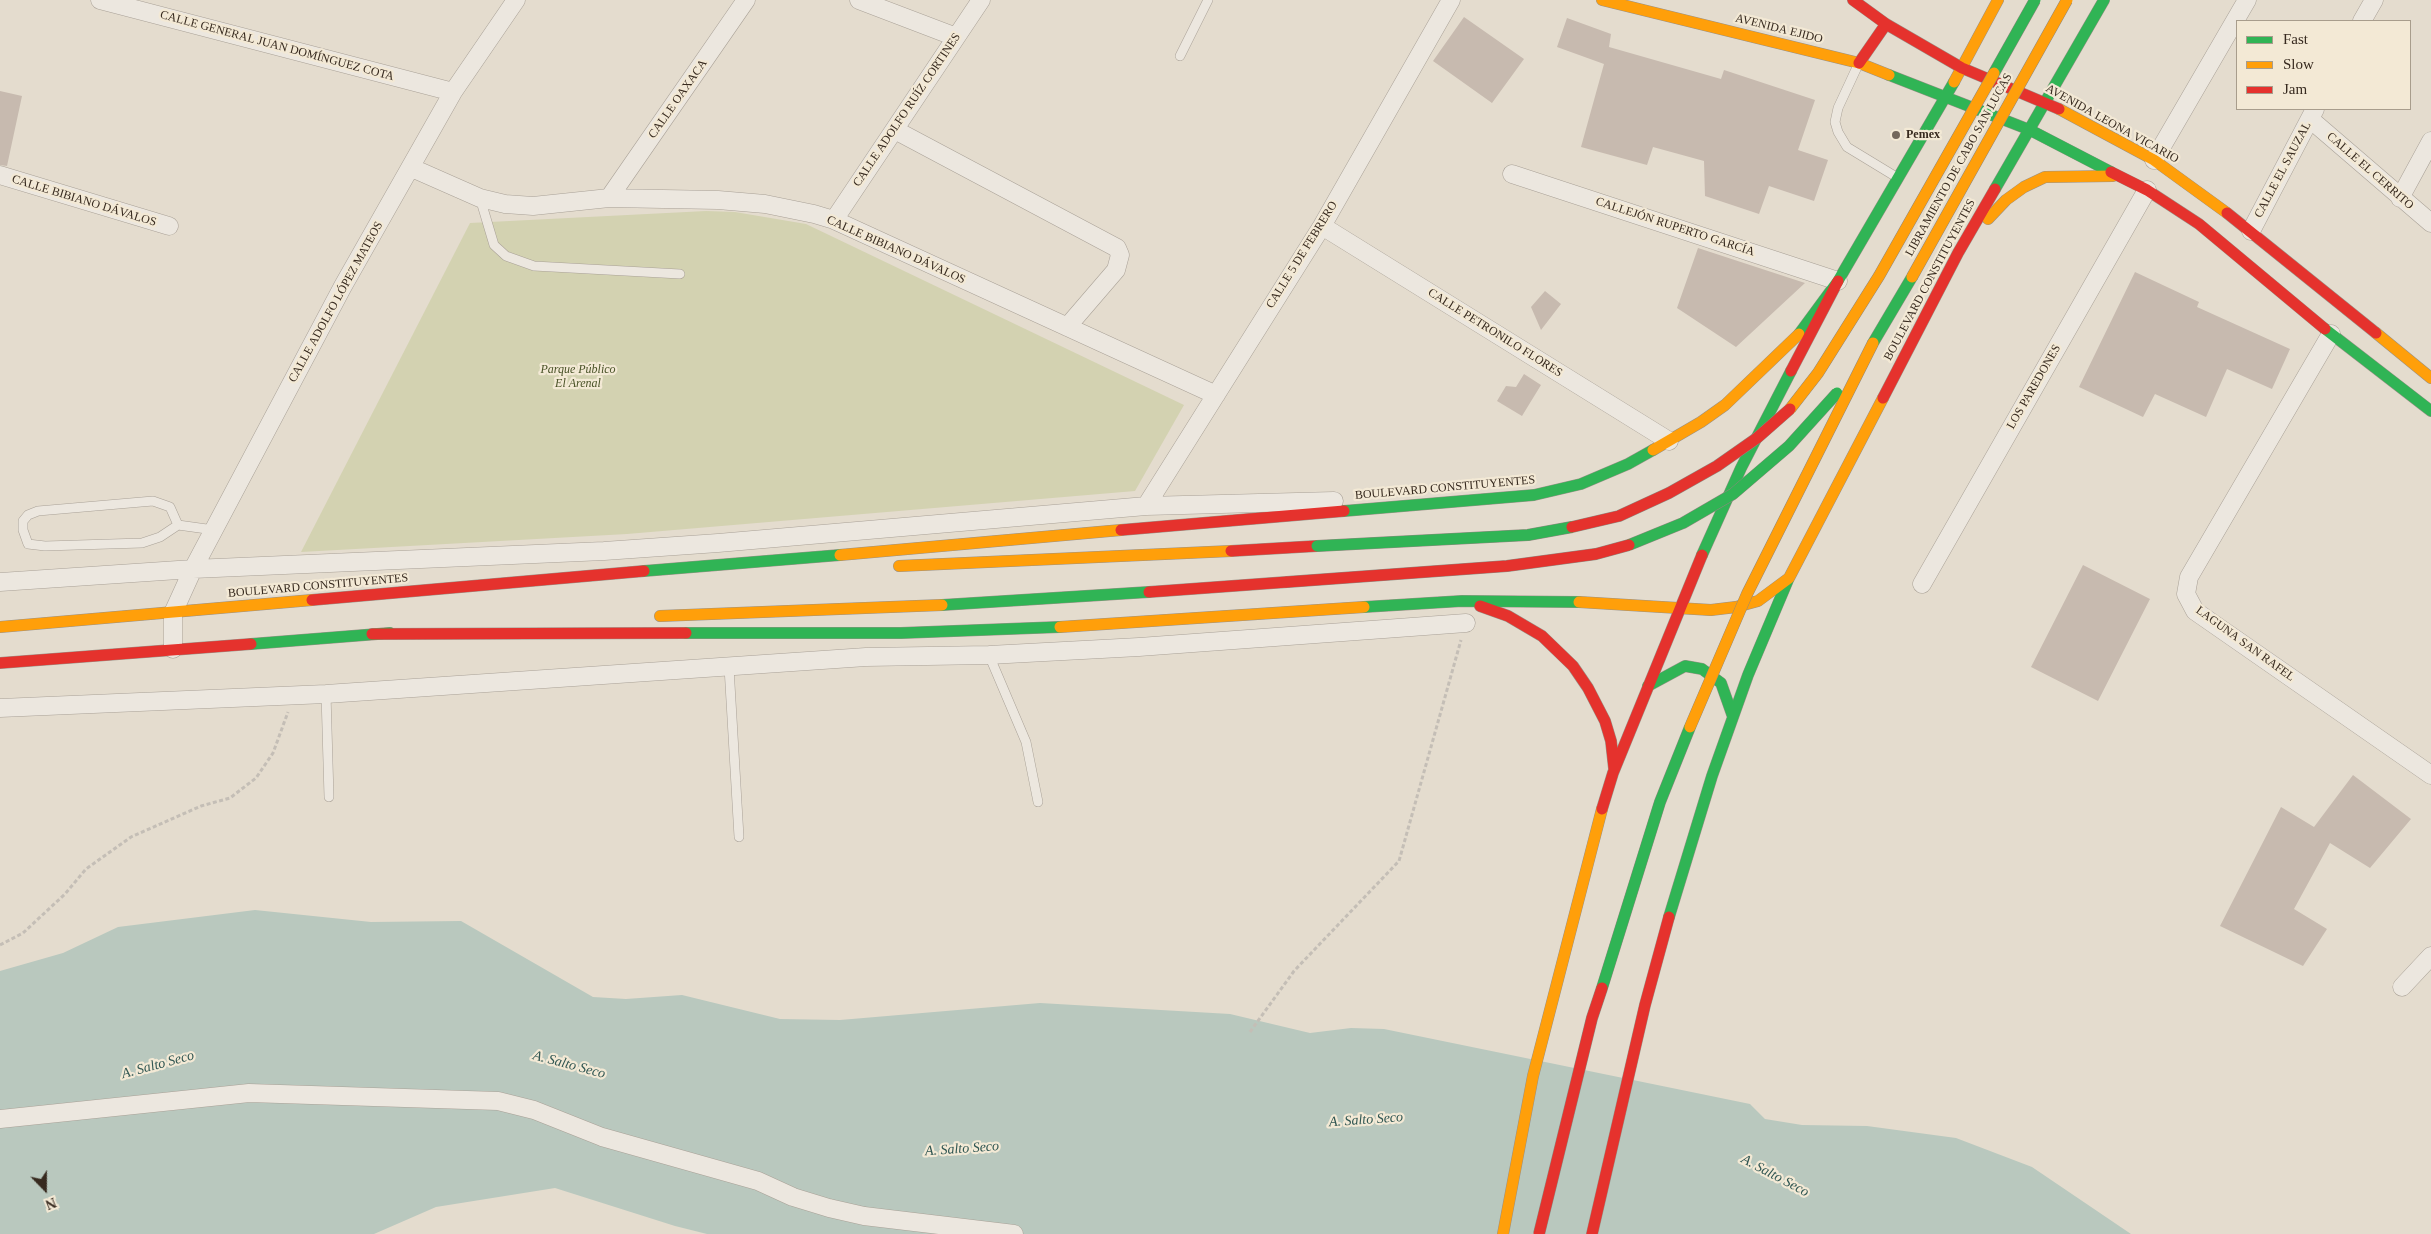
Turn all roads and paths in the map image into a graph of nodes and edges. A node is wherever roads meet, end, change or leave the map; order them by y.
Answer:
1 (100, 0) edge
2 (516, 0) edge
3 (746, 0) edge
4 (859, 0) edge
5 (981, 0) edge
6 (1208, 0) edge
7 (1451, 0) edge
8 (1602, 0) edge
9 (1854, 0) edge
10 (2000, 0) edge
11 (2035, 0) edge
12 (2067, 0) edge
13 (2104, 0) edge
14 (2248, 0) edge
15 (2374, 0) edge
16 (2236, 20) edge
17 (2236, 20) edge
18 (2363, 20) edge
19 (1886, 24) junction
20 (2084, 36) junction
21 (956, 37) junction
22 (1180, 56) dead end
23 (1859, 63) junction
24 (1962, 68) junction
25 (453, 92) junction
26 (1946, 97) junction
27 (2046, 102) junction
28 (2313, 114) edge
29 (895, 130) junction
30 (2030, 130) junction
31 (2431, 140) edge
32 (2154, 160) junction
33 (412, 168) junction
34 (1512, 174) dead end
35 (0, 175) edge
36 (2118, 176) junction
37 (1898, 179) junction
38 (2147, 190) junction
39 (480, 198) junction
40 (609, 198) junction
41 (2400, 198) junction
42 (834, 220) junction
43 (2431, 223) edge
44 (168, 226) dead end
45 (1322, 226) junction
46 (1868, 227) junction
47 (2251, 231) junction
48 (1953, 245) junction
49 (680, 274) dead end
50 (1838, 281) junction
51 (1067, 327) junction
52 (2330, 334) junction
53 (1873, 344) junction
54 (2431, 378) edge
55 (1216, 395) junction
56 (2431, 411) edge
57 (1669, 440) junction
58 (1146, 506) junction
59 (1344, 511) junction
60 (178, 525) junction
61 (214, 530) junction
62 (885, 566) dead end
63 (826, 568) dead end
64 (193, 569) junction
65 (638, 572) junction
66 (1788, 578) junction
67 (0, 582) edge
68 (1922, 584) dead end
69 (1462, 601) junction
70 (1680, 608) junction
71 (173, 613) junction
72 (648, 617) dead end
73 (569, 622) dead end
74 (1466, 623) joint
75 (0, 627) edge
76 (372, 634) junction
77 (173, 649) junction
78 (989, 655) junction
79 (0, 663) edge
80 (730, 667) junction
81 (1648, 686) junction
82 (326, 694) junction
83 (294, 696) junction
84 (0, 708) edge
85 (1733, 717) junction
86 (1613, 773) junction
87 (2431, 775) edge
88 (329, 798) dead end
89 (1038, 802) dead end
90 (739, 837) dead end
91 (0, 945) edge
92 (2431, 956) edge
93 (2402, 987) dead end
94 (1250, 1032) dead end
95 (0, 1119) edge
96 (1014, 1234) edge
97 (1503, 1234) edge
98 (1539, 1234) edge
99 (1592, 1234) edge

1 - 25 street, CALLE GENERAL JUAN DOMÍNGUEZ COTA
2 - 25 street, CALLE ADOLFO LÓPEZ MATEOS
3 - 40 street, CALLE OAXACA
4 - 21 street
5 - 21 street, CALLE ADOLFO RUÍZ CORTINES
6 - 22 lane
7 - 45 street, CALLE 5 DE FEBRERO
8 - 23 main road, AVENIDA EJIDO
9 - 19 main road, AVENIDA LEONA VICARIO
10 - 20 main road
10 - 24 main road, BOULEVARD CONSTITUYENTES
11 - 62 main road, bridge
12 - 53 main road, LIBRAMIENTO DE CABO SAN LUCAS, bridge
13 - 20 main road, BOULEVARD CONSTITUYENTES
14 - 17 street
15 - 18 street
16 - 32 street
19 - 23 main road
19 - 24 main road, AVENIDA LEONA VICARIO
20 - 27 main road, BOULEVARD CONSTITUYENTES
21 - 29 street, CALLE ADOLFO RUÍZ CORTINES
23 - 26 main road, AVENIDA EJIDO
23 - 37 lane
24 - 26 main road, BOULEVARD CONSTITUYENTES
24 - 27 main road, AVENIDA LEONA VICARIO
25 - 33 street, CALLE ADOLFO LÓPEZ MATEOS
26 - 30 main road
26 - 37 main road, BOULEVARD CONSTITUYENTES
27 - 30 main road, BOULEVARD CONSTITUYENTES
27 - 32 main road, AVENIDA LEONA VICARIO
28 - 41 street, CALLE EL CERRITO
28 - 47 street, CALLE EL SAUZAL
29 - 42 street, CALLE ADOLFO RUÍZ CORTINES
29 - 51 street
30 - 36 main road
30 - 48 main road, BOULEVARD CONSTITUYENTES
31 - 41 street
32 - 47 main road, AVENIDA LEONA VICARIO
33 - 39 street, CALLE BIBIANO DÁVALOS
33 - 61 street, CALLE ADOLFO LÓPEZ MATEOS
34 - 50 street, CALLEJÓN RUPERTO GARCÍA
35 - 44 street, CALLE BIBIANO DÁVALOS
36 - 38 main road
36 - 48 main road
37 - 46 main road, BOULEVARD CONSTITUYENTES
38 - 52 main road
38 - 68 street, LOS PAREDONES
39 - 40 street, CALLE BIBIANO DÁVALOS
39 - 49 lane
40 - 42 street, CALLE BIBIANO DÁVALOS
41 - 43 street, CALLE EL CERRITO
42 - 51 street, CALLE BIBIANO DÁVALOS
45 - 55 street, CALLE 5 DE FEBRERO
45 - 57 street, CALLE PETRONILO FLORES
46 - 48 main road
46 - 50 main road, BOULEVARD CONSTITUYENTES
47 - 54 main road, AVENIDA LEONA VICARIO
48 - 66 main road, BOULEVARD CONSTITUYENTES
50 - 57 main road, BOULEVARD CONSTITUYENTES
50 - 70 main road
51 - 55 street, CALLE BIBIANO DÁVALOS
52 - 56 main road
52 - 87 street, LAGUNA SAN RAFEL
53 - 72 main road, bridge
53 - 98 main road, bridge
55 - 58 street, CALLE 5 DE FEBRERO
57 - 59 main road, BOULEVARD CONSTITUYENTES
58 - 59 street
58 - 64 street
59 - 65 main road, BOULEVARD CONSTITUYENTES
60 - 60 lane
60 - 61 lane
61 - 64 street, CALLE ADOLFO LÓPEZ MATEOS
63 - 65 main road
64 - 67 street
64 - 71 street, CALLE ADOLFO LÓPEZ MATEOS
65 - 71 main road, BOULEVARD CONSTITUYENTES
66 - 70 main road
66 - 85 main road, BOULEVARD CONSTITUYENTES
69 - 70 main road
69 - 76 main road
69 - 86 main road
70 - 81 main road
71 - 75 main road, BOULEVARD CONSTITUYENTES
71 - 77 street
73 - 76 main road
74 - 78 street
74 - 94 path
76 - 77 main road
77 - 79 main road
78 - 80 street
78 - 89 lane
80 - 82 street
80 - 90 lane
81 - 85 main road
81 - 86 main road
82 - 83 street
82 - 88 lane
83 - 84 street
83 - 91 path
85 - 99 main road, BOULEVARD CONSTITUYENTES
86 - 97 main road
92 - 93 street
95 - 96 street

